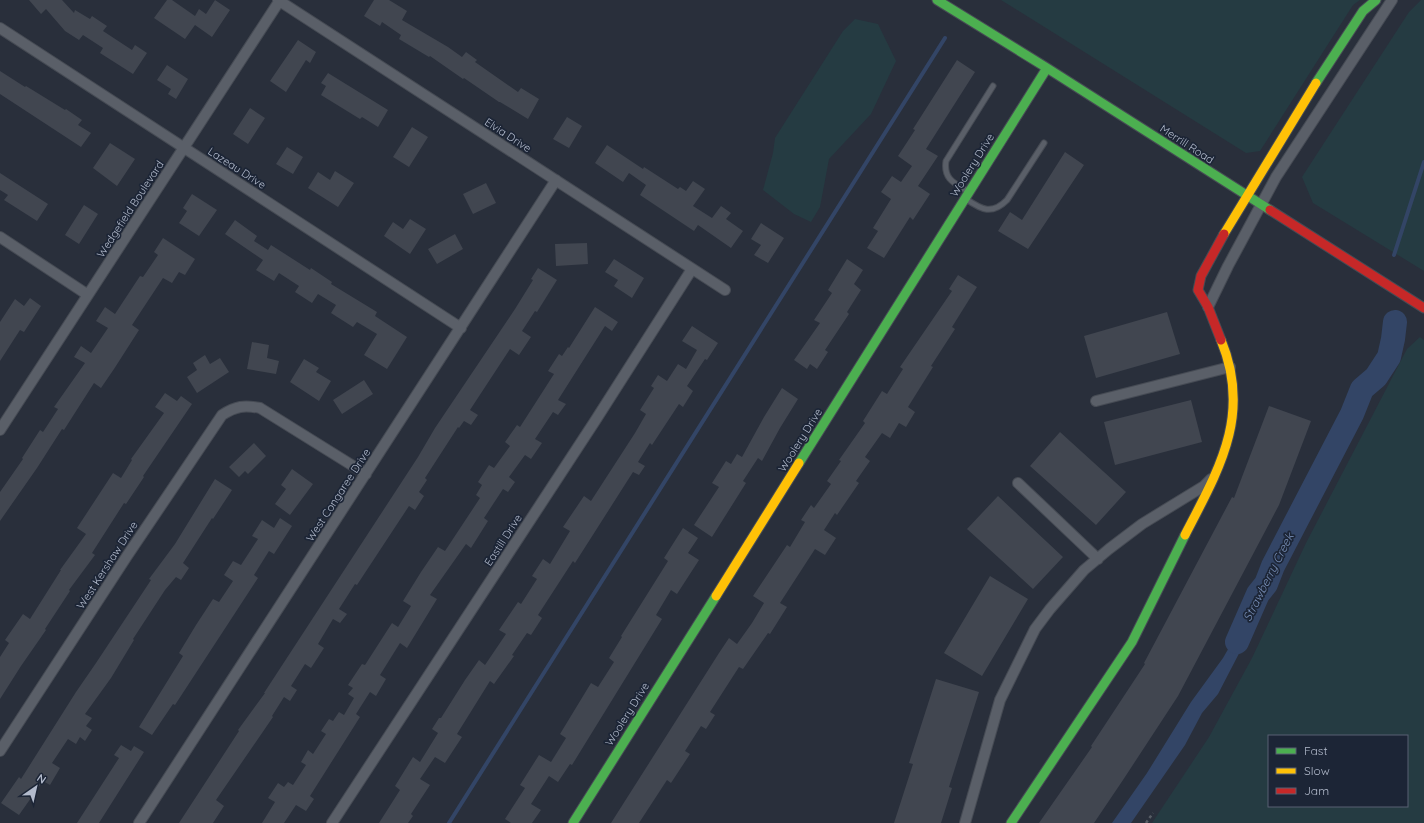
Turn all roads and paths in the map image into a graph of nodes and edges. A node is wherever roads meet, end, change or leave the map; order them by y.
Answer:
1 (279, 0) edge
2 (937, 0) edge
3 (1376, 0) edge
4 (1392, 0) edge
5 (0, 28) edge
6 (1047, 68) junction
7 (992, 86) dead end
8 (1044, 143) dead end
9 (184, 148) junction
10 (556, 180) junction
11 (967, 196) junction
12 (1248, 197) junction
13 (1261, 205) junction
14 (0, 237) edge
15 (692, 269) junction
16 (725, 290) dead end
17 (88, 295) junction
18 (1208, 307) junction
19 (1424, 308) edge
20 (461, 328) junction
21 (1230, 366) junction
22 (1096, 401) dead end
23 (0, 430) edge
24 (366, 474) junction
25 (1216, 474) junction
26 (1018, 483) dead end
27 (1098, 558) junction
28 (0, 751) edge
29 (1153, 813) dead end
30 (139, 823) edge
31 (332, 823) edge
32 (573, 823) edge
33 (965, 823) edge
34 (1011, 823) edge
35 (1146, 823) edge

1 - 9 street, Wedgefield Boulevard
1 - 10 street, Elvia Drive
2 - 6 street, Merrill Road
3 - 12 street
4 - 13 street
5 - 9 street, Lazeau Drive
6 - 11 street, Woolery Drive
6 - 12 street, Merrill Road
7 - 11 lane
8 - 11 lane
9 - 17 street, Wedgefield Boulevard
9 - 20 street, Lazeau Drive
10 - 15 street, Elvia Drive
10 - 20 street, West Congaree Drive
11 - 32 street, Woolery Drive
12 - 13 street, Merrill Road
12 - 18 street
13 - 18 street
13 - 19 street, Merrill Road
14 - 17 street
15 - 16 street, Elvia Drive
15 - 31 street, Eastill Drive
17 - 23 street, Wedgefield Boulevard
18 - 21 street
20 - 24 street, West Congaree Drive
21 - 22 street
21 - 25 street
24 - 28 street, West Kershaw Drive
24 - 30 street, West Congaree Drive
25 - 27 street
25 - 34 street
26 - 27 street
27 - 33 street
29 - 35 path

